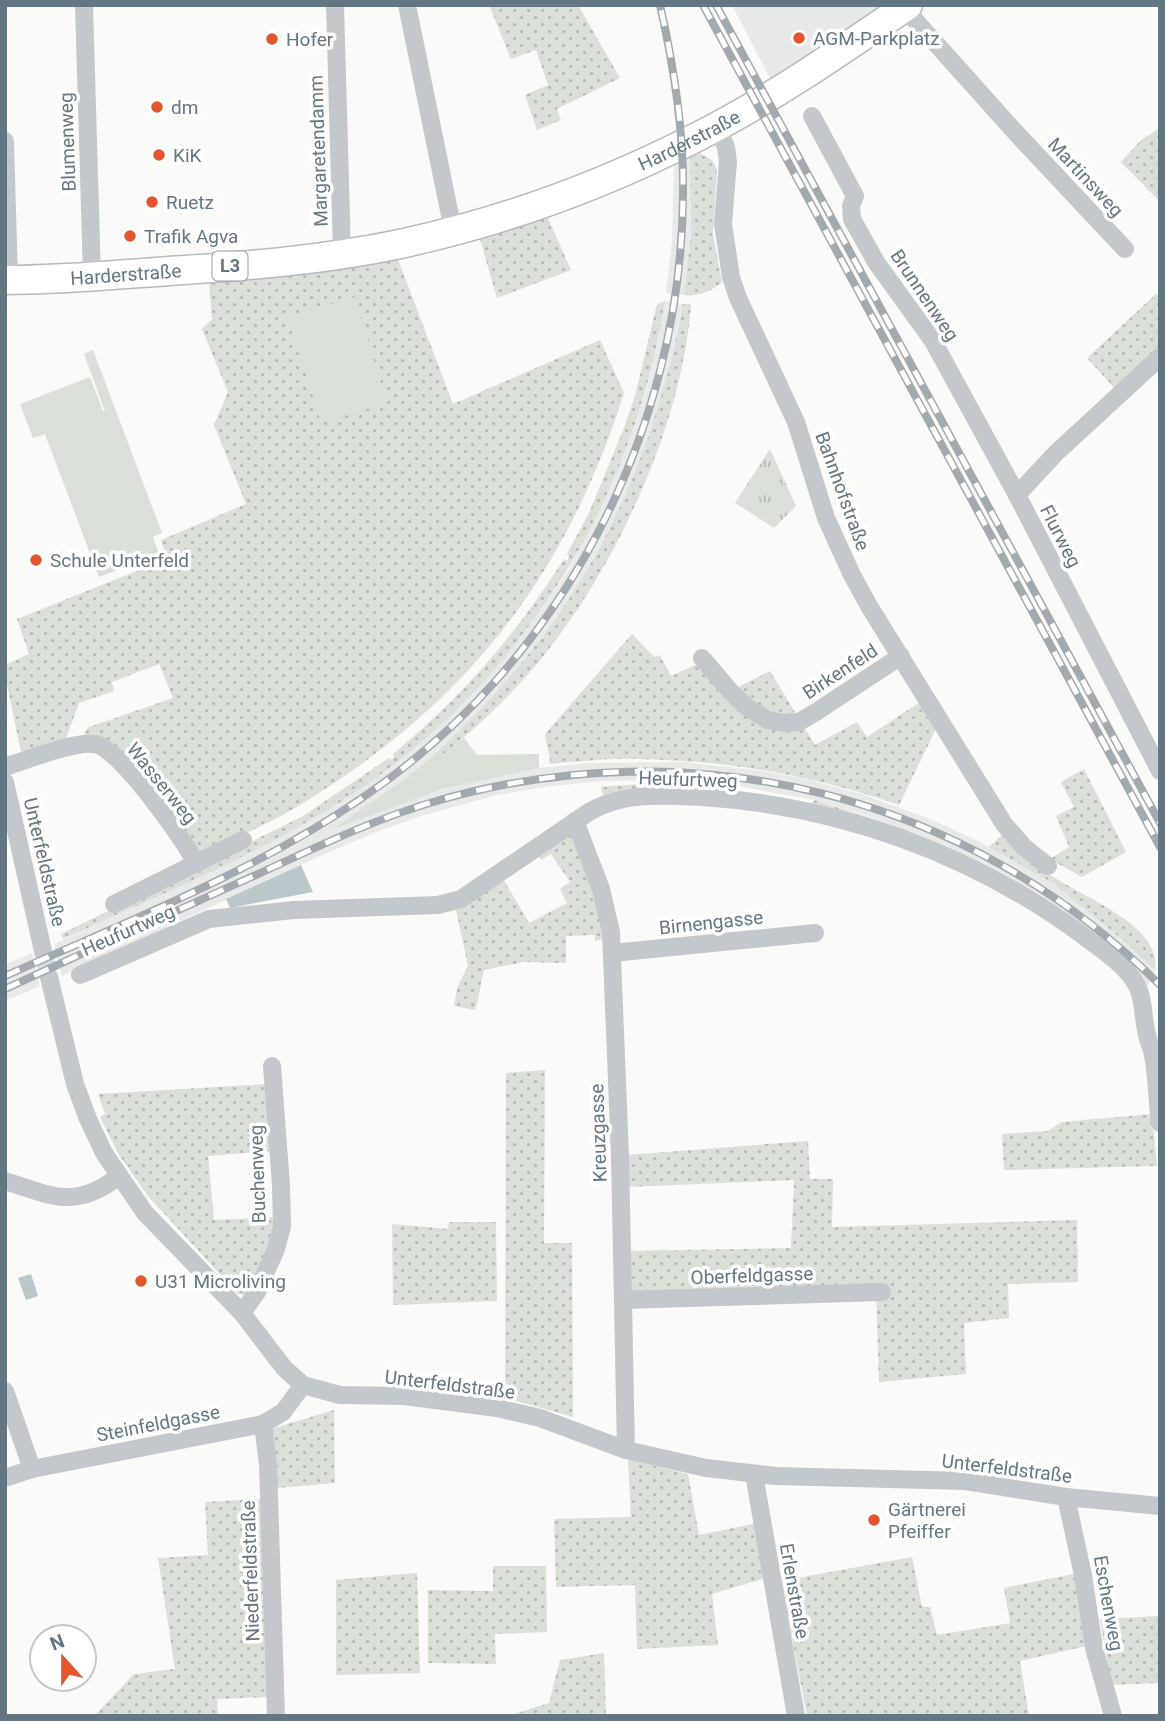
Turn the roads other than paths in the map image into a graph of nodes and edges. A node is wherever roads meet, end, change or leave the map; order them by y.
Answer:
1 (84, 5) edge
2 (335, 5) edge
3 (407, 5) edge
4 (906, 7) edge
5 (812, 116) dead end
6 (717, 127) junction
7 (1016, 133) joint
8 (5, 141) edge
9 (453, 230) junction
10 (1125, 249) dead end
11 (342, 253) junction
12 (92, 277) junction
13 (7, 280) edge
14 (1160, 357) edge
15 (1017, 495) junction
16 (901, 656) junction
17 (702, 658) dead end
18 (5, 766) edge
19 (1160, 771) edge
20 (5, 782) edge
21 (575, 821) junction
22 (243, 840) dead end
23 (196, 864) junction
24 (1048, 866) dead end
25 (114, 904) dead end
26 (815, 933) dead end
27 (43, 951) tunnel mouth
28 (612, 953) junction
29 (80, 975) dead end
30 (49, 977) tunnel mouth
31 (272, 1066) dead end
32 (1160, 1124) edge
33 (119, 1176) junction
34 (5, 1181) edge
35 (882, 1292) dead end
36 (623, 1300) junction
37 (242, 1313) junction
38 (303, 1385) junction
39 (5, 1391) edge
40 (263, 1424) junction
41 (626, 1450) junction
42 (32, 1469) junction
43 (754, 1474) junction
44 (5, 1478) edge
45 (1066, 1497) junction
46 (1160, 1506) edge
47 (276, 1716) edge
48 (796, 1716) edge
49 (1113, 1716) edge

1 - 12 street, Blumenweg
2 - 11 street, Margaretendamm
3 - 9 street
4 - 6 main road, Harderstraße / L3
4 - 7 street, Harderstraße
5 - 15 street, Brunnenweg
6 - 9 main road, Harderstraße / L3
6 - 16 street, Bahnhofstraße
7 - 10 street, Martinsweg
8 - 13 street
9 - 11 main road, Harderstraße / L3
11 - 12 main road, Harderstraße / L3
12 - 13 main road, Harderstraße / L3
14 - 15 street, Flurweg
15 - 19 street, Flurweg
16 - 17 street, Birkenfeld
16 - 24 street, Bahnhofstraße
18 - 23 street, Wasserweg
20 - 27 street, Unterfeldstraße
21 - 28 street, Kreuzgasse
21 - 29 street, Heufurtweg
21 - 32 street, Heufurtweg
22 - 23 street
23 - 25 street
26 - 28 street, Birnengasse
28 - 36 street, Kreuzgasse
30 - 33 street, Unterfeldstraße
31 - 37 street, Buchenweg
33 - 34 street
33 - 37 street, Unterfeldstraße
35 - 36 street, Oberfeldgasse
36 - 41 street, Kreuzgasse
37 - 38 street, Unterfeldstraße
38 - 40 street, Steinfeldgasse
38 - 41 street, Unterfeldstraße
39 - 42 street
40 - 42 street, Steinfeldgasse
40 - 47 street, Niederfeldstraße
41 - 43 street, Unterfeldstraße
42 - 44 street, Steinfeldgasse
43 - 45 street, Unterfeldstraße
43 - 48 street, Erlenstraße
45 - 46 street, Unterfeldstraße
45 - 49 street, Eschenweg

